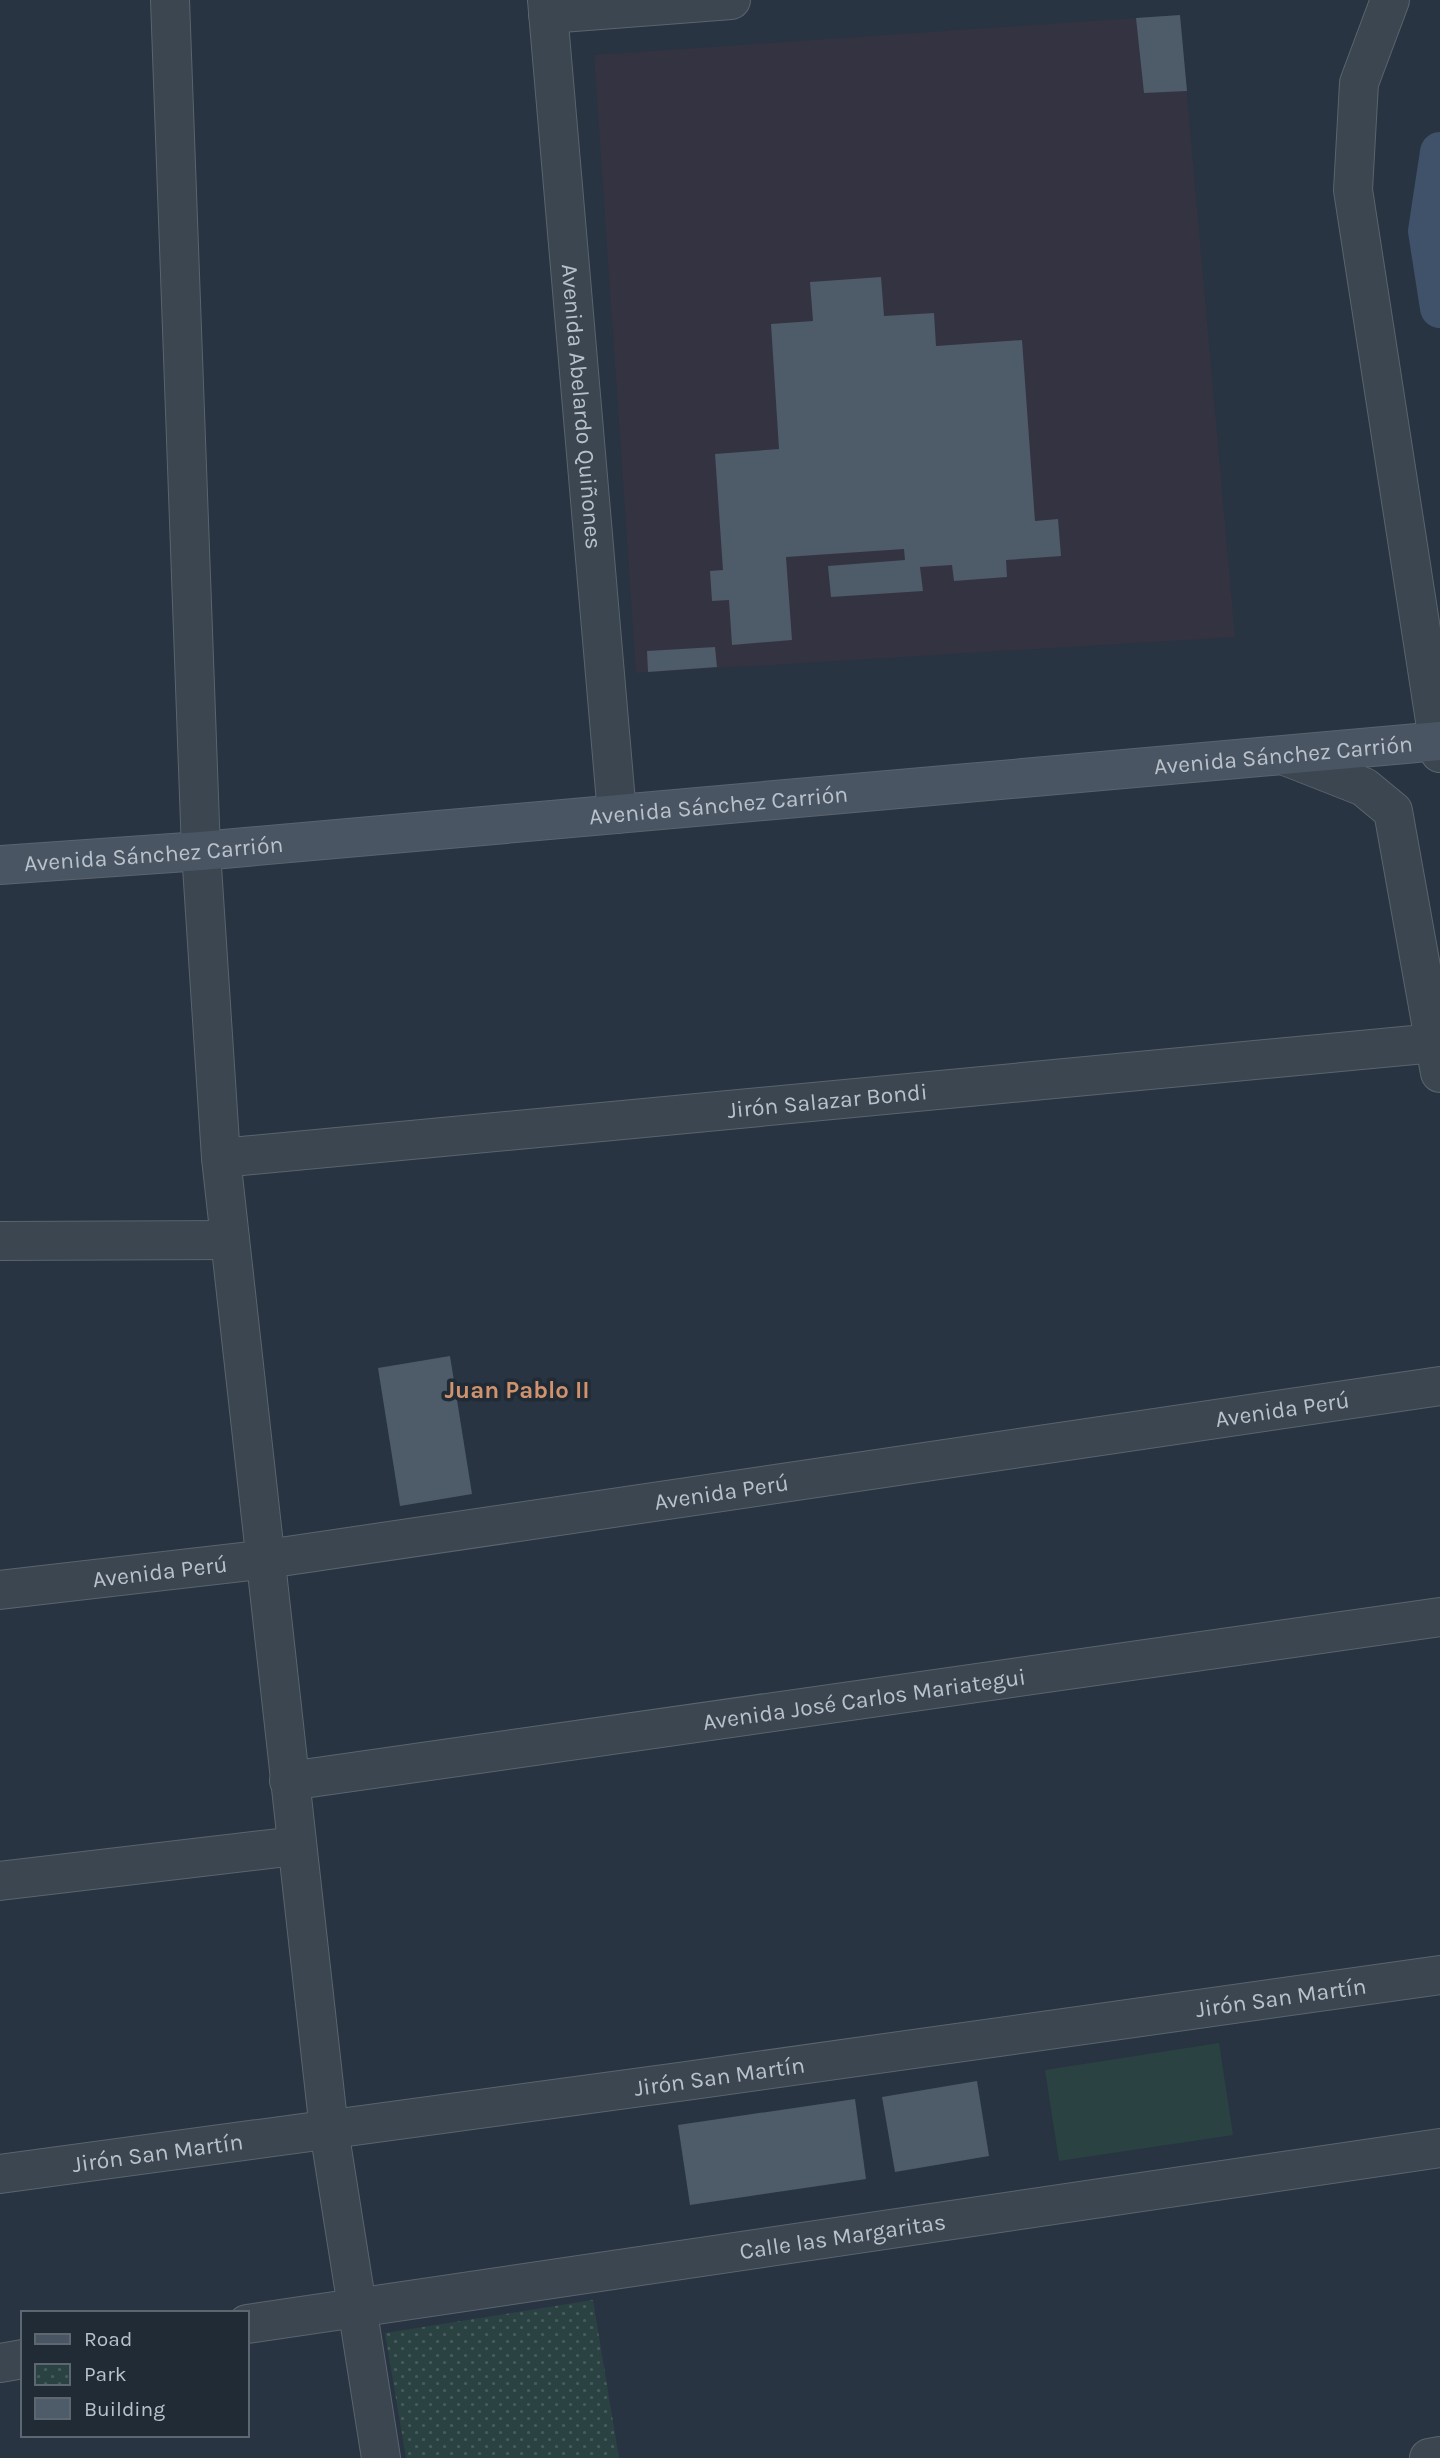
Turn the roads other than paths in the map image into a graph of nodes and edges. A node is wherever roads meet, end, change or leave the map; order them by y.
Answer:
1 (170, 0) edge
2 (731, 0) edge
3 (1390, 0) edge
4 (548, 7) edge
5 (1439, 745) edge
6 (1285, 756) junction
7 (617, 814) junction
8 (201, 851) junction
9 (0, 865) edge
10 (1437, 1058) edge
11 (221, 1158) junction
12 (230, 1240) junction
13 (0, 1241) edge
14 (1440, 1386) edge
15 (267, 1559) junction
16 (0, 1590) edge
17 (1440, 1617) edge
18 (289, 1781) junction
19 (296, 1846) junction
20 (0, 1881) edge
21 (1440, 1975) edge
22 (329, 2130) junction
23 (1440, 2148) edge
24 (0, 2174) edge
25 (357, 2307) junction
26 (248, 2324) edge
27 (21, 2359) edge
28 (0, 2362) edge
29 (1440, 2456) edge
30 (381, 2458) edge
31 (1429, 2458) edge

1 - 8 street
2 - 4 street
3 - 5 street
4 - 7 street, Avenida Abelardo Quiñones
5 - 6 street, Avenida Sánchez Carrión
6 - 7 street, Avenida Sánchez Carrión
6 - 10 street
7 - 8 street, Avenida Sánchez Carrión
8 - 9 street, Avenida Sánchez Carrión
8 - 11 street
10 - 11 street, Jirón Salazar Bondi
11 - 12 street
12 - 13 street
12 - 15 street
14 - 15 street, Avenida Perú
15 - 16 street, Avenida Perú
15 - 18 street
17 - 18 street, Avenida José Carlos Mariategui
18 - 19 street
19 - 20 street
19 - 22 street
21 - 22 street, Jirón San Martín
22 - 24 street, Jirón San Martín
22 - 25 street
23 - 25 street, Calle las Margaritas
25 - 26 street, Calle las Margaritas
25 - 30 street
27 - 28 street
29 - 31 street

